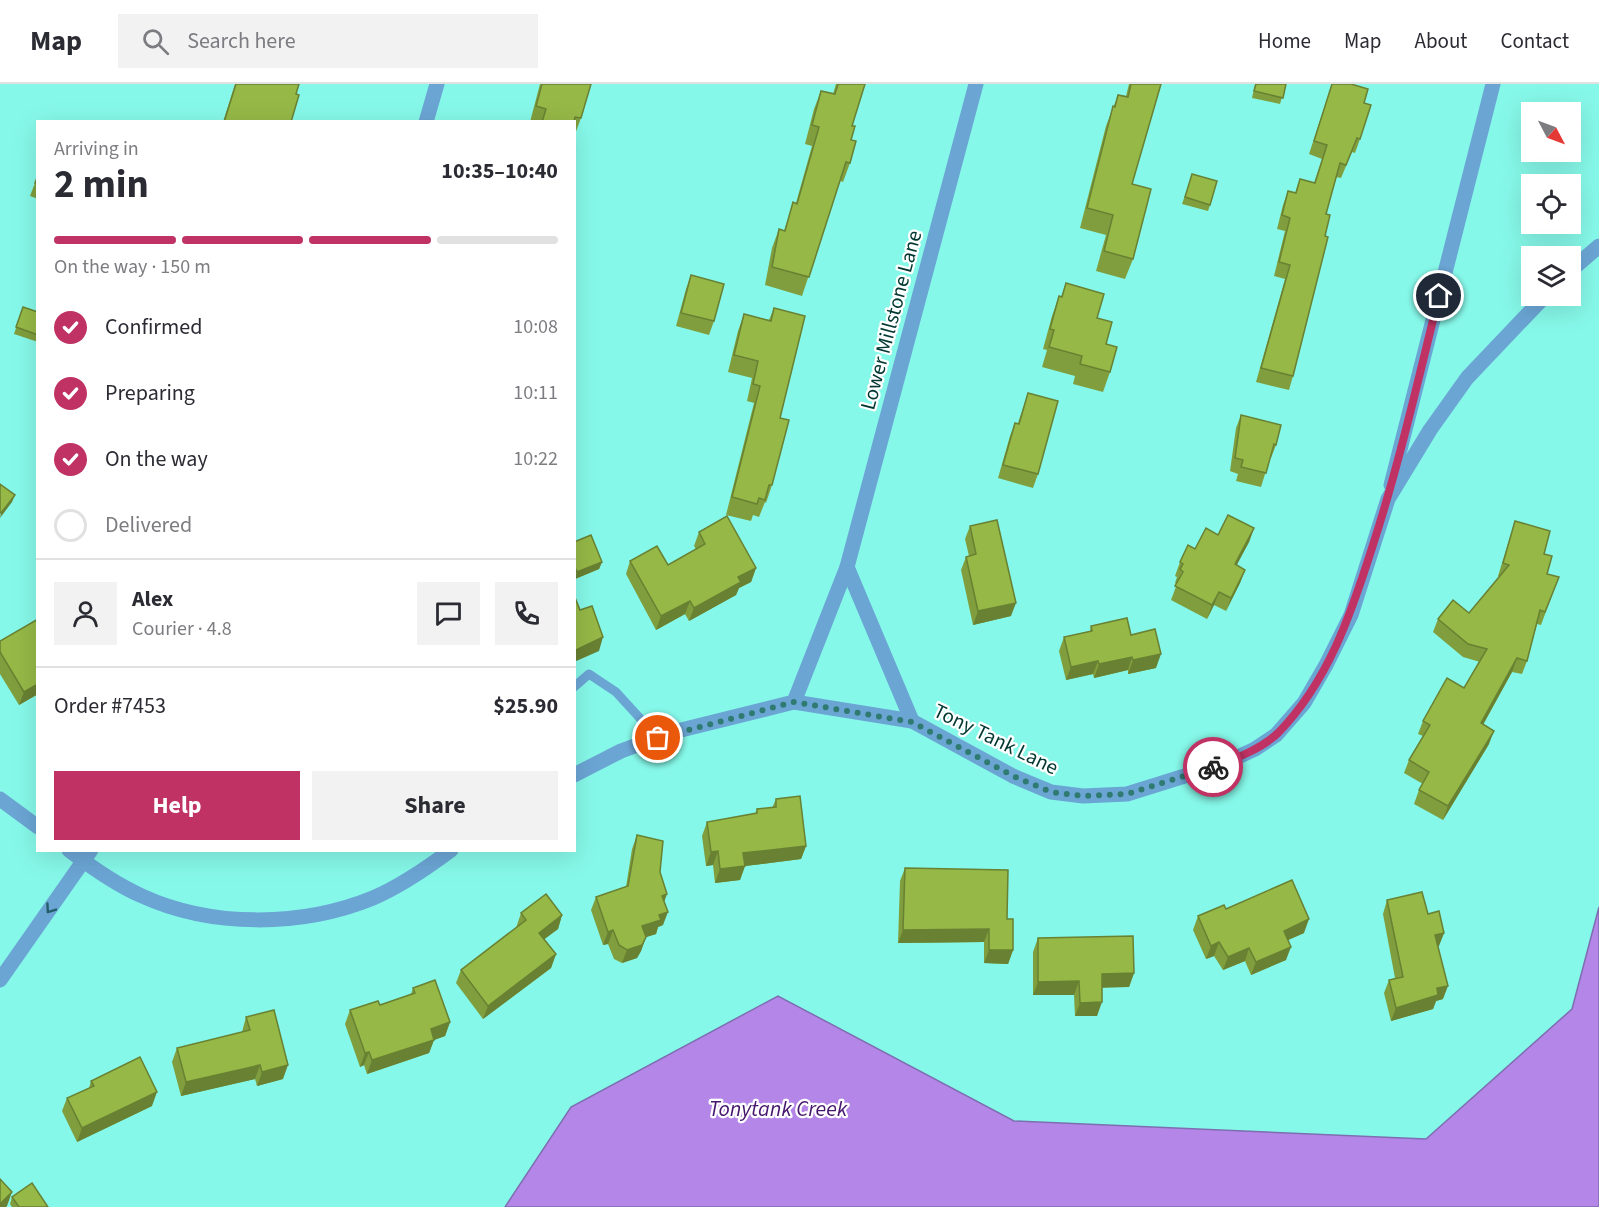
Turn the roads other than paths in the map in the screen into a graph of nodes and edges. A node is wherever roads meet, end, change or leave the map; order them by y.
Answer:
1 (437, 84) edge
2 (976, 84) edge
3 (1492, 84) edge
4 (427, 120) edge
5 (1599, 246) edge
6 (1581, 261) edge
7 (1535, 306) edge
8 (1388, 499) junction
9 (847, 567) junction
10 (576, 685) edge
11 (794, 702) junction
12 (912, 722) junction
13 (658, 738) junction
14 (576, 774) edge
15 (0, 799) edge
16 (36, 826) edge
17 (448, 852) edge
18 (87, 856) edge
19 (0, 980) edge

1 - 4 street
2 - 9 street, Lower Millstone Lane
3 - 8 street
5 - 6 street
7 - 8 street, Tony Tank Lane
8 - 12 street, Tony Tank Lane
9 - 11 street, Lower Millstone Lane
9 - 12 street
10 - 13 lane
11 - 12 street, Tony Tank Lane
11 - 13 street, Tony Tank Lane
13 - 14 street, Tony Tank Lane
15 - 16 street
17 - 18 street
18 -> 19 street

